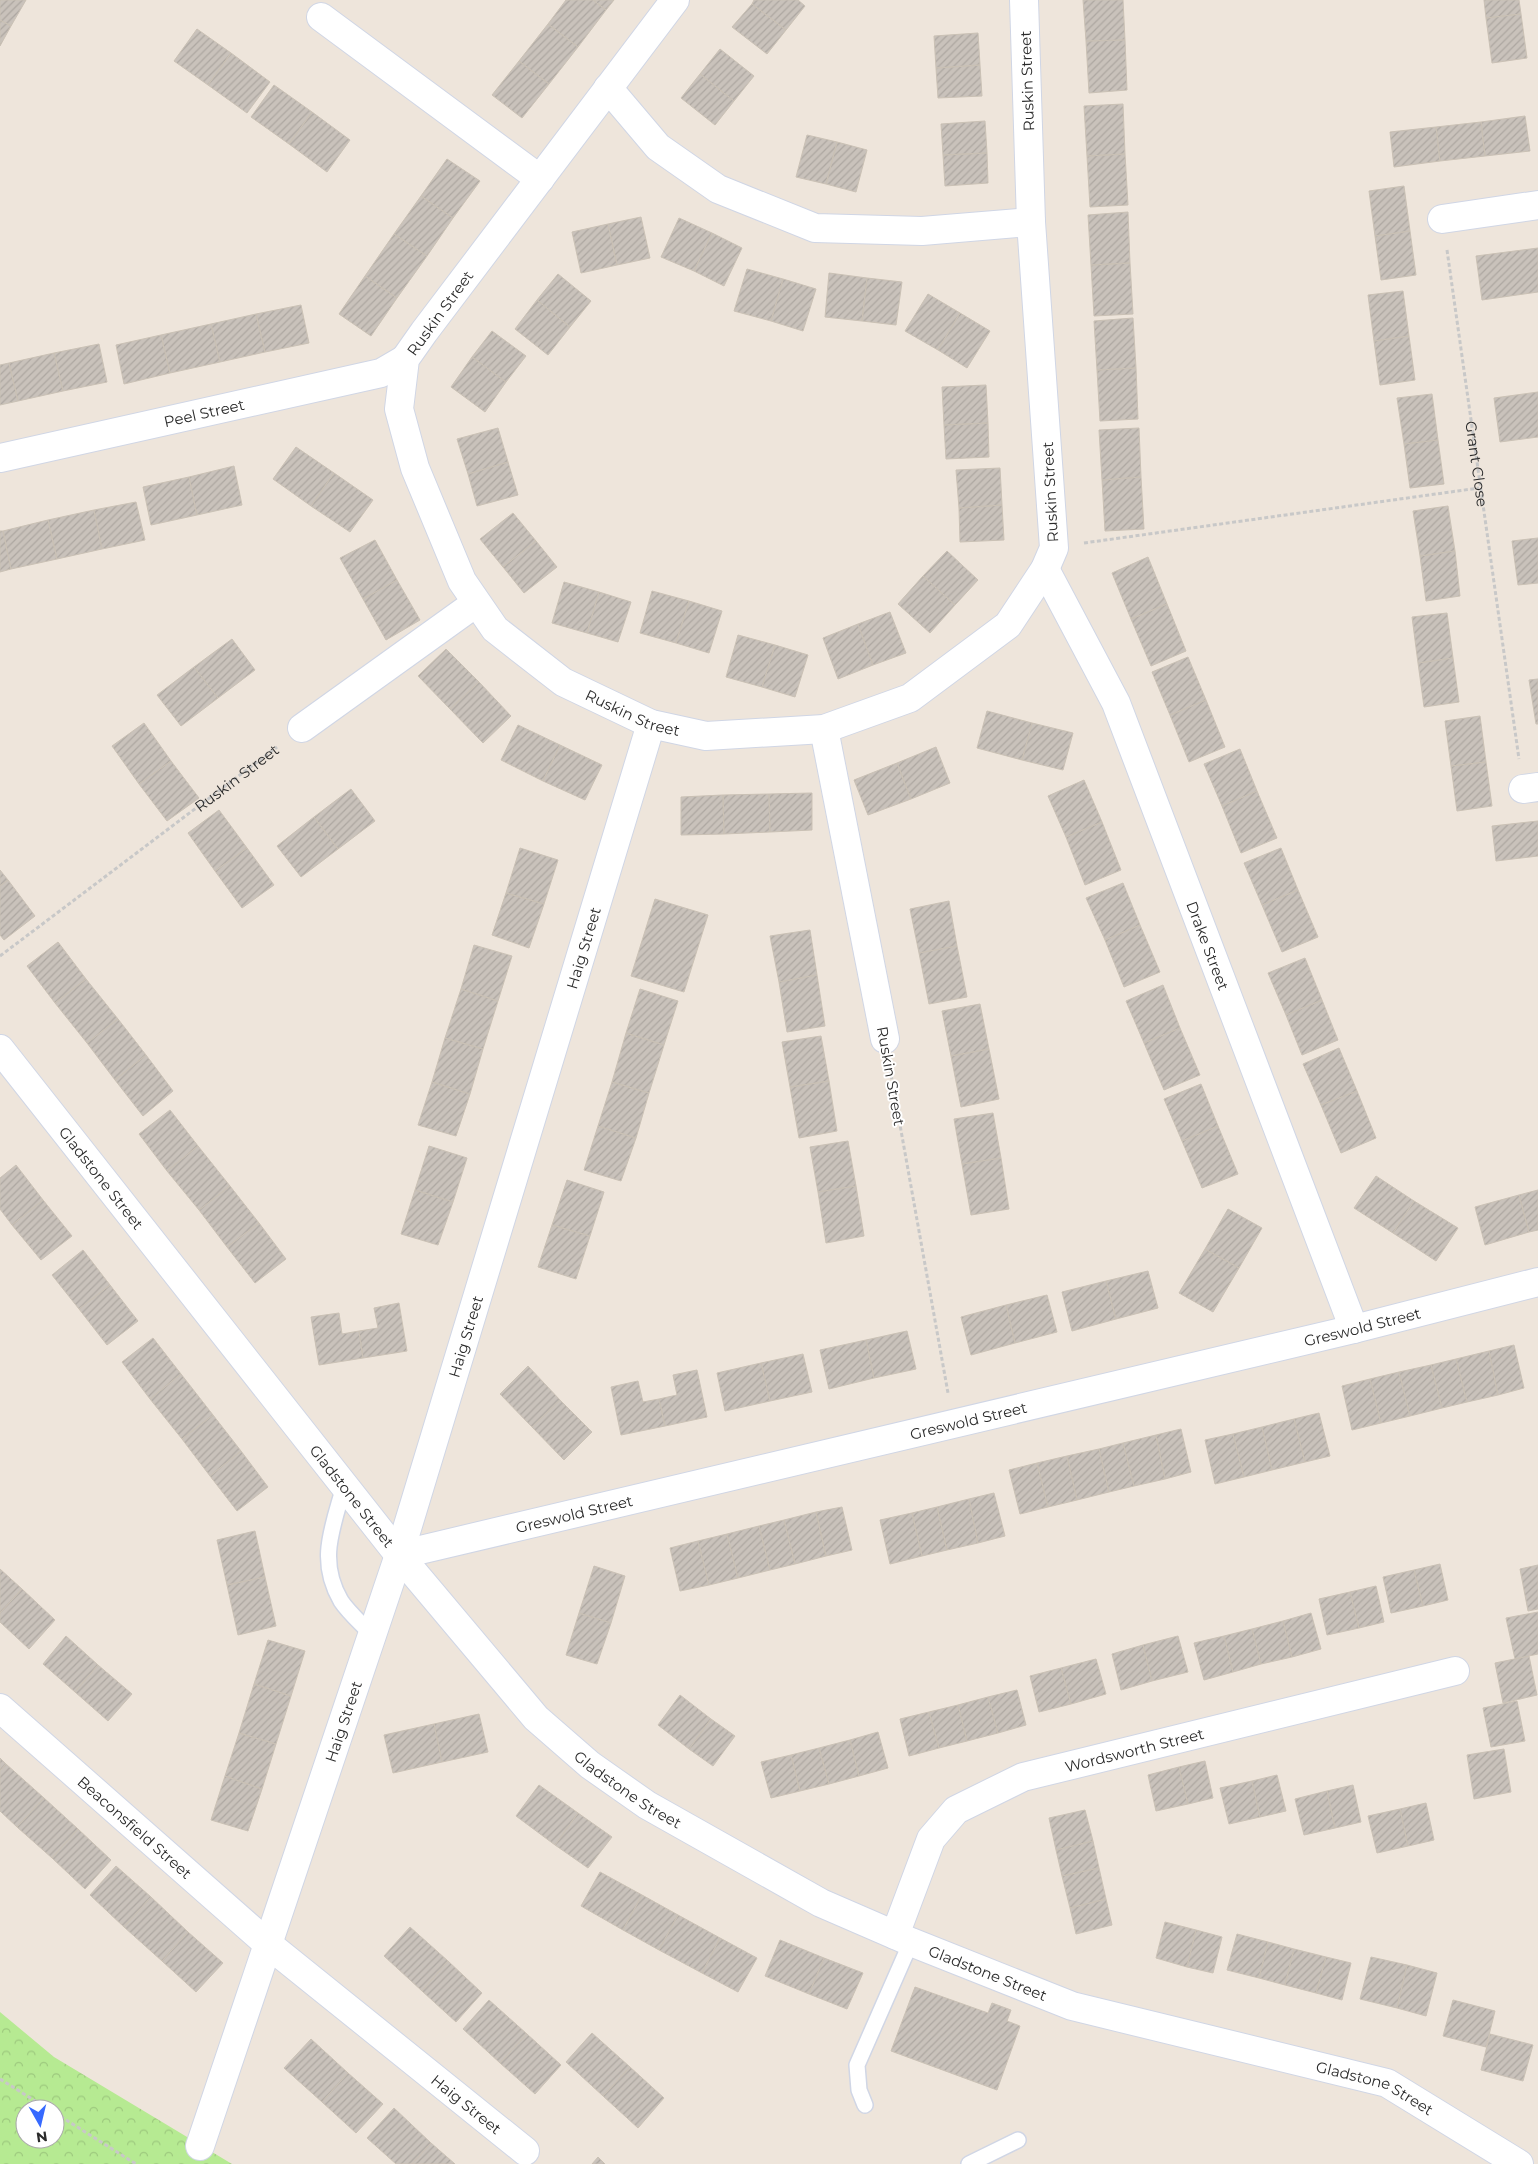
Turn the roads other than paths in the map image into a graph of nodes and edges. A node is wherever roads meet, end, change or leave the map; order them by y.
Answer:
1 (675, 0) edge
2 (1024, 0) edge
3 (321, 17) dead end
4 (608, 88) junction
5 (540, 179) junction
6 (1538, 206) edge
7 (1442, 219) road end
8 (1031, 222) junction
9 (405, 359) junction
10 (0, 458) edge
11 (1050, 558) junction
12 (476, 603) junction
13 (651, 724) junction
14 (302, 728) road end
15 (824, 730) junction
16 (885, 1040) road end
17 (0, 1049) edge
18 (1538, 1282) edge
19 (1354, 1329) junction
20 (344, 1486) junction
21 (399, 1555) junction
22 (372, 1635) junction
23 (1455, 1672) dead end
24 (0, 1708) edge
25 (903, 1939) junction
26 (269, 1945) junction
27 (865, 2105) dead end
28 (1018, 2140) dead end
29 (200, 2146) dead end
30 (525, 2151) dead end
31 (969, 2164) edge
32 (1518, 2164) edge

1 - 4 street, Ruskin Street
2 - 8 street, Ruskin Street
3 - 5 street
4 - 5 street, Ruskin Street
4 - 8 street
5 - 9 street, Ruskin Street
6 - 7 street
8 - 11 street, Ruskin Street
9 - 10 street, Peel Street
9 - 12 street, Ruskin Street
11 - 15 street, Ruskin Street
11 - 19 street, Drake Street
12 - 13 street, Ruskin Street
12 - 14 street
13 - 15 street, Ruskin Street
13 - 21 street, Haig Street
15 - 16 street, Ruskin Street
17 - 20 street, Gladstone Street
18 - 19 street, Greswold Street
19 - 21 street, Greswold Street
20 - 21 street, Gladstone Street
20 - 22 lane
21 - 22 street, Haig Street
21 - 25 street, Gladstone Street
22 - 26 street, Haig Street
23 - 25 street, Wordsworth Street
24 - 26 street, Beaconsfield Street
25 - 27 lane
25 - 32 street, Gladstone Street
26 - 29 street, Haig Street
26 - 30 street, Haig Street
28 - 31 lane

